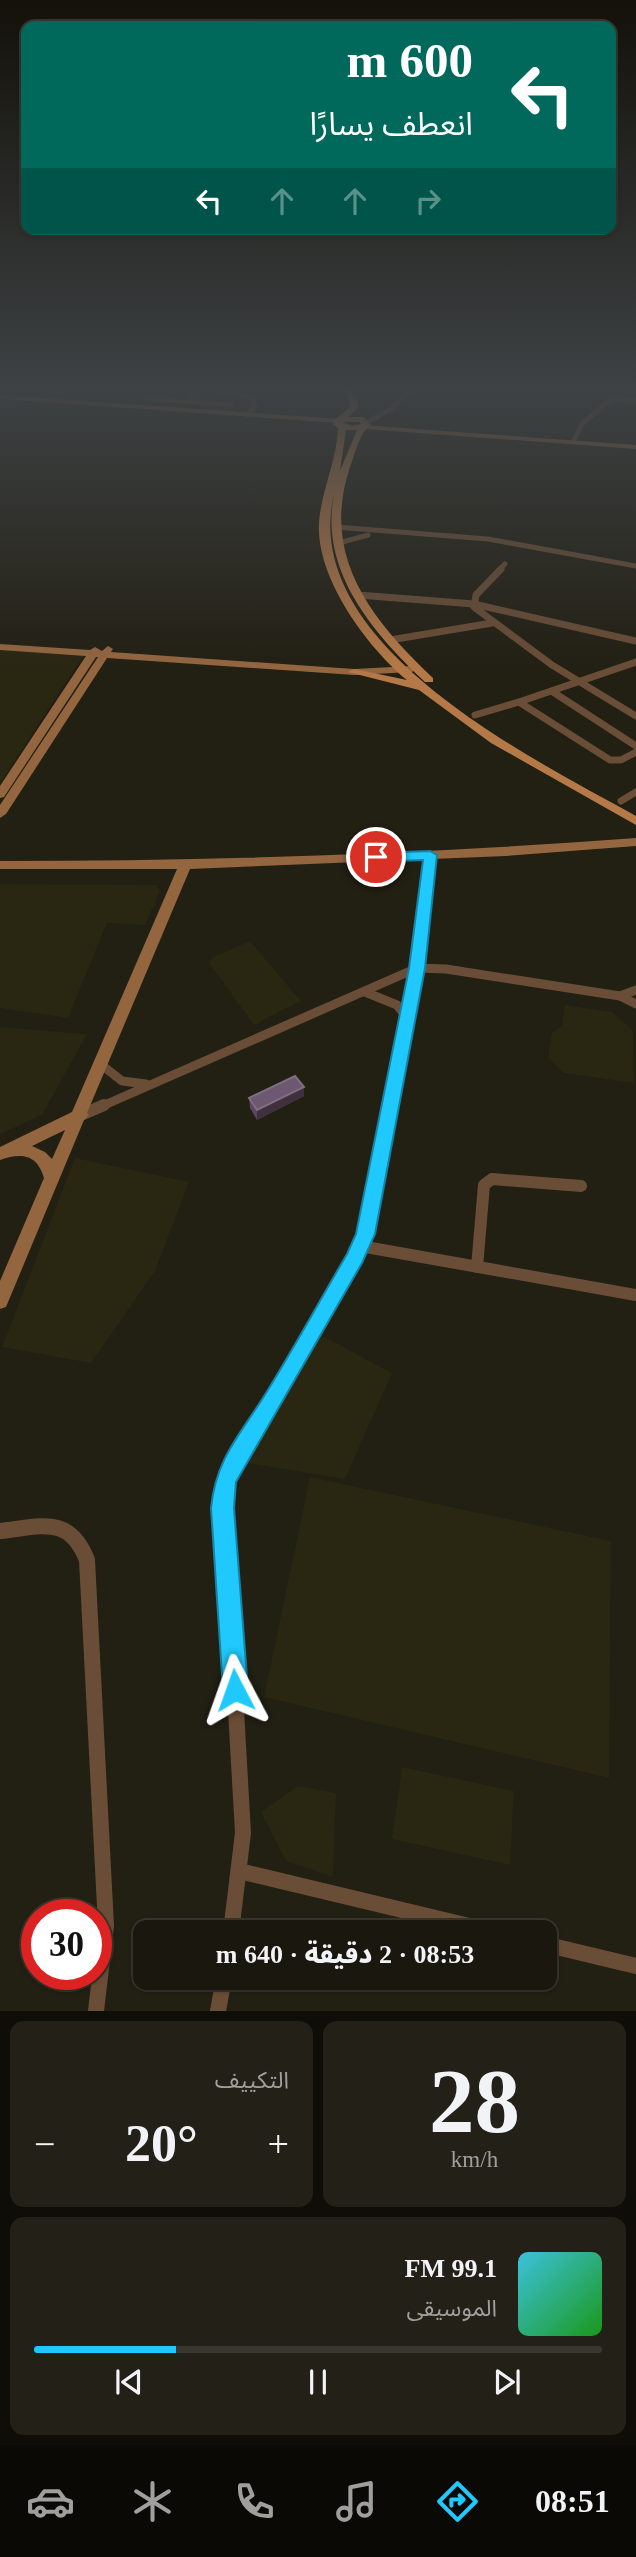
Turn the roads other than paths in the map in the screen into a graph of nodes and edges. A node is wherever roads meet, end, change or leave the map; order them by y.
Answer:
1 (331, 484) edge
2 (343, 484) edge
3 (336, 527) junction
4 (448, 538) junction
5 (339, 543) junction
6 (505, 564) dead end
7 (636, 568) edge
8 (358, 595) junction
9 (474, 604) junction
10 (492, 623) junction
11 (0, 640) edge
12 (636, 641) edge
13 (385, 643) junction
14 (0, 647) edge
15 (100, 652) junction
16 (227, 661) junction
17 (636, 662) edge
18 (406, 666) junction
19 (369, 668) junction
20 (354, 672) junction
21 (578, 682) junction
22 (553, 692) junction
23 (429, 693) junction
24 (519, 702) junction
25 (475, 715) junction
26 (636, 716) edge
27 (636, 746) edge
28 (636, 752) edge
29 (636, 792) edge
30 (0, 794) edge
31 (621, 801) junction
32 (636, 808) edge
33 (0, 814) edge
34 (636, 821) edge
35 (636, 842) edge
36 (636, 851) edge
37 (430, 858) junction
38 (0, 865) edge
39 (185, 868) junction
40 (0, 872) edge
41 (417, 968) junction
42 (636, 990) edge
43 (365, 992) junction
44 (620, 996) junction
45 (636, 1004) edge
46 (407, 1018) junction
47 (103, 1066) junction
48 (153, 1084) junction
49 (81, 1115) junction
50 (6, 1152) edge
51 (53, 1180) junction
52 (581, 1186) dead end
53 (360, 1246) junction
54 (477, 1267) junction
55 (636, 1295) edge
56 (0, 1301) edge
57 (0, 1531) edge
58 (239, 1871) junction
59 (233, 1920) edge
60 (444, 1920) edge
61 (557, 1947) edge
62 (636, 1966) edge
63 (222, 1990) edge
64 (96, 2011) edge
65 (218, 2011) edge

1 - 13 main road
2 - 3 main road
3 - 4 street
3 - 5 main road
4 - 5 street
4 - 7 street
5 - 8 main road
6 - 9 street
8 - 9 street
8 - 13 main road
9 - 10 street
9 - 12 street
10 - 13 street
10 - 21 street
11 - 15 main road
13 - 18 main road
13 - 19 main road
14 - 15 main road
15 - 16 main road
15 - 30 main road
15 - 33 main road
16 - 19 main road
16 - 20 main road
17 - 21 street
18 - 19 main road
18 - 23 main road
18 - 25 main road
19 - 20 main road
20 - 23 main road
21 - 22 street
21 - 26 street
22 - 24 street
22 - 27 street
23 - 34 main road
24 - 25 street
24 - 28 street
25 - 31 main road
29 - 31 street
31 - 32 main road
35 - 37 main road
36 - 37 main road
37 - 39 main road
37 - 41 street
38 - 39 main road
39 - 40 main road
39 - 47 main road
41 - 43 street
41 - 44 street
41 - 46 street
42 - 44 street
43 - 46 street
43 - 48 street
44 - 45 street
46 - 53 street
47 - 48 street
47 - 49 main road
48 - 49 street
49 - 50 main road
49 - 51 main road
50 - 51 main road
51 - 56 main road
52 - 54 street
53 - 54 street
53 - 58 street
54 - 55 street
57 - 64 street
58 - 59 street
58 - 60 street
61 - 62 street
63 - 65 street

